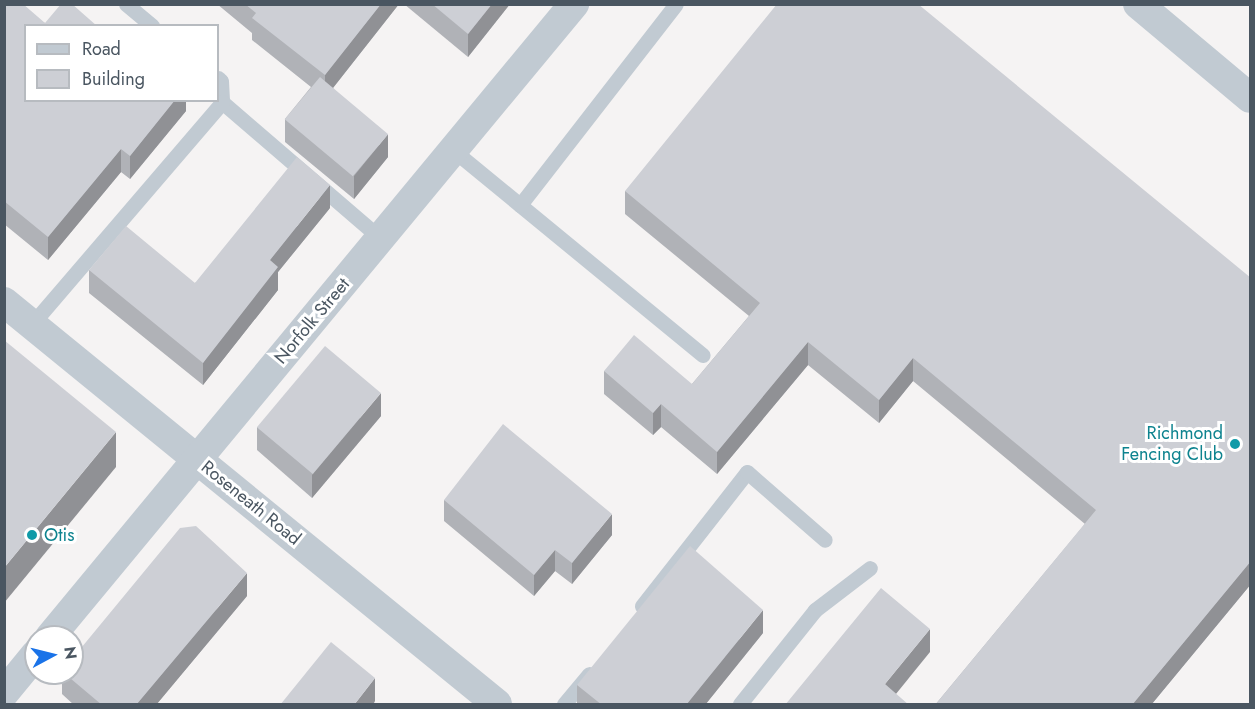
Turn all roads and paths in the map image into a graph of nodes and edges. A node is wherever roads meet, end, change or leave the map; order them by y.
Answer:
1 (126, 4) edge
2 (574, 4) edge
3 (676, 4) edge
4 (1138, 4) edge
5 (150, 24) edge
6 (219, 79) edge
7 (1251, 98) edge
8 (222, 102) junction
9 (453, 150) junction
10 (520, 205) junction
11 (381, 239) junction
12 (4, 302) edge
13 (32, 324) junction
14 (703, 355) dead end
15 (196, 458) junction
16 (825, 540) dead end
17 (870, 568) dead end
18 (631, 620) edge
19 (60, 625) edge
20 (601, 658) edge
21 (24, 669) edge
22 (4, 693) edge
23 (497, 705) edge
24 (564, 705) edge
25 (740, 705) edge

1 - 5 lane
2 - 9 street, Norfolk Street
3 - 10 lane
4 - 7 street
6 - 8 lane
8 - 11 lane
8 - 13 lane
9 - 10 lane
9 - 11 street, Norfolk Street
10 - 14 lane
11 - 15 street, Norfolk Street
12 - 13 street, Roseneath Road
13 - 15 street, Roseneath Road
15 - 19 street, Norfolk Street
15 - 23 street, Roseneath Road
16 - 18 lane
17 - 25 lane
20 - 24 lane
21 - 22 street

